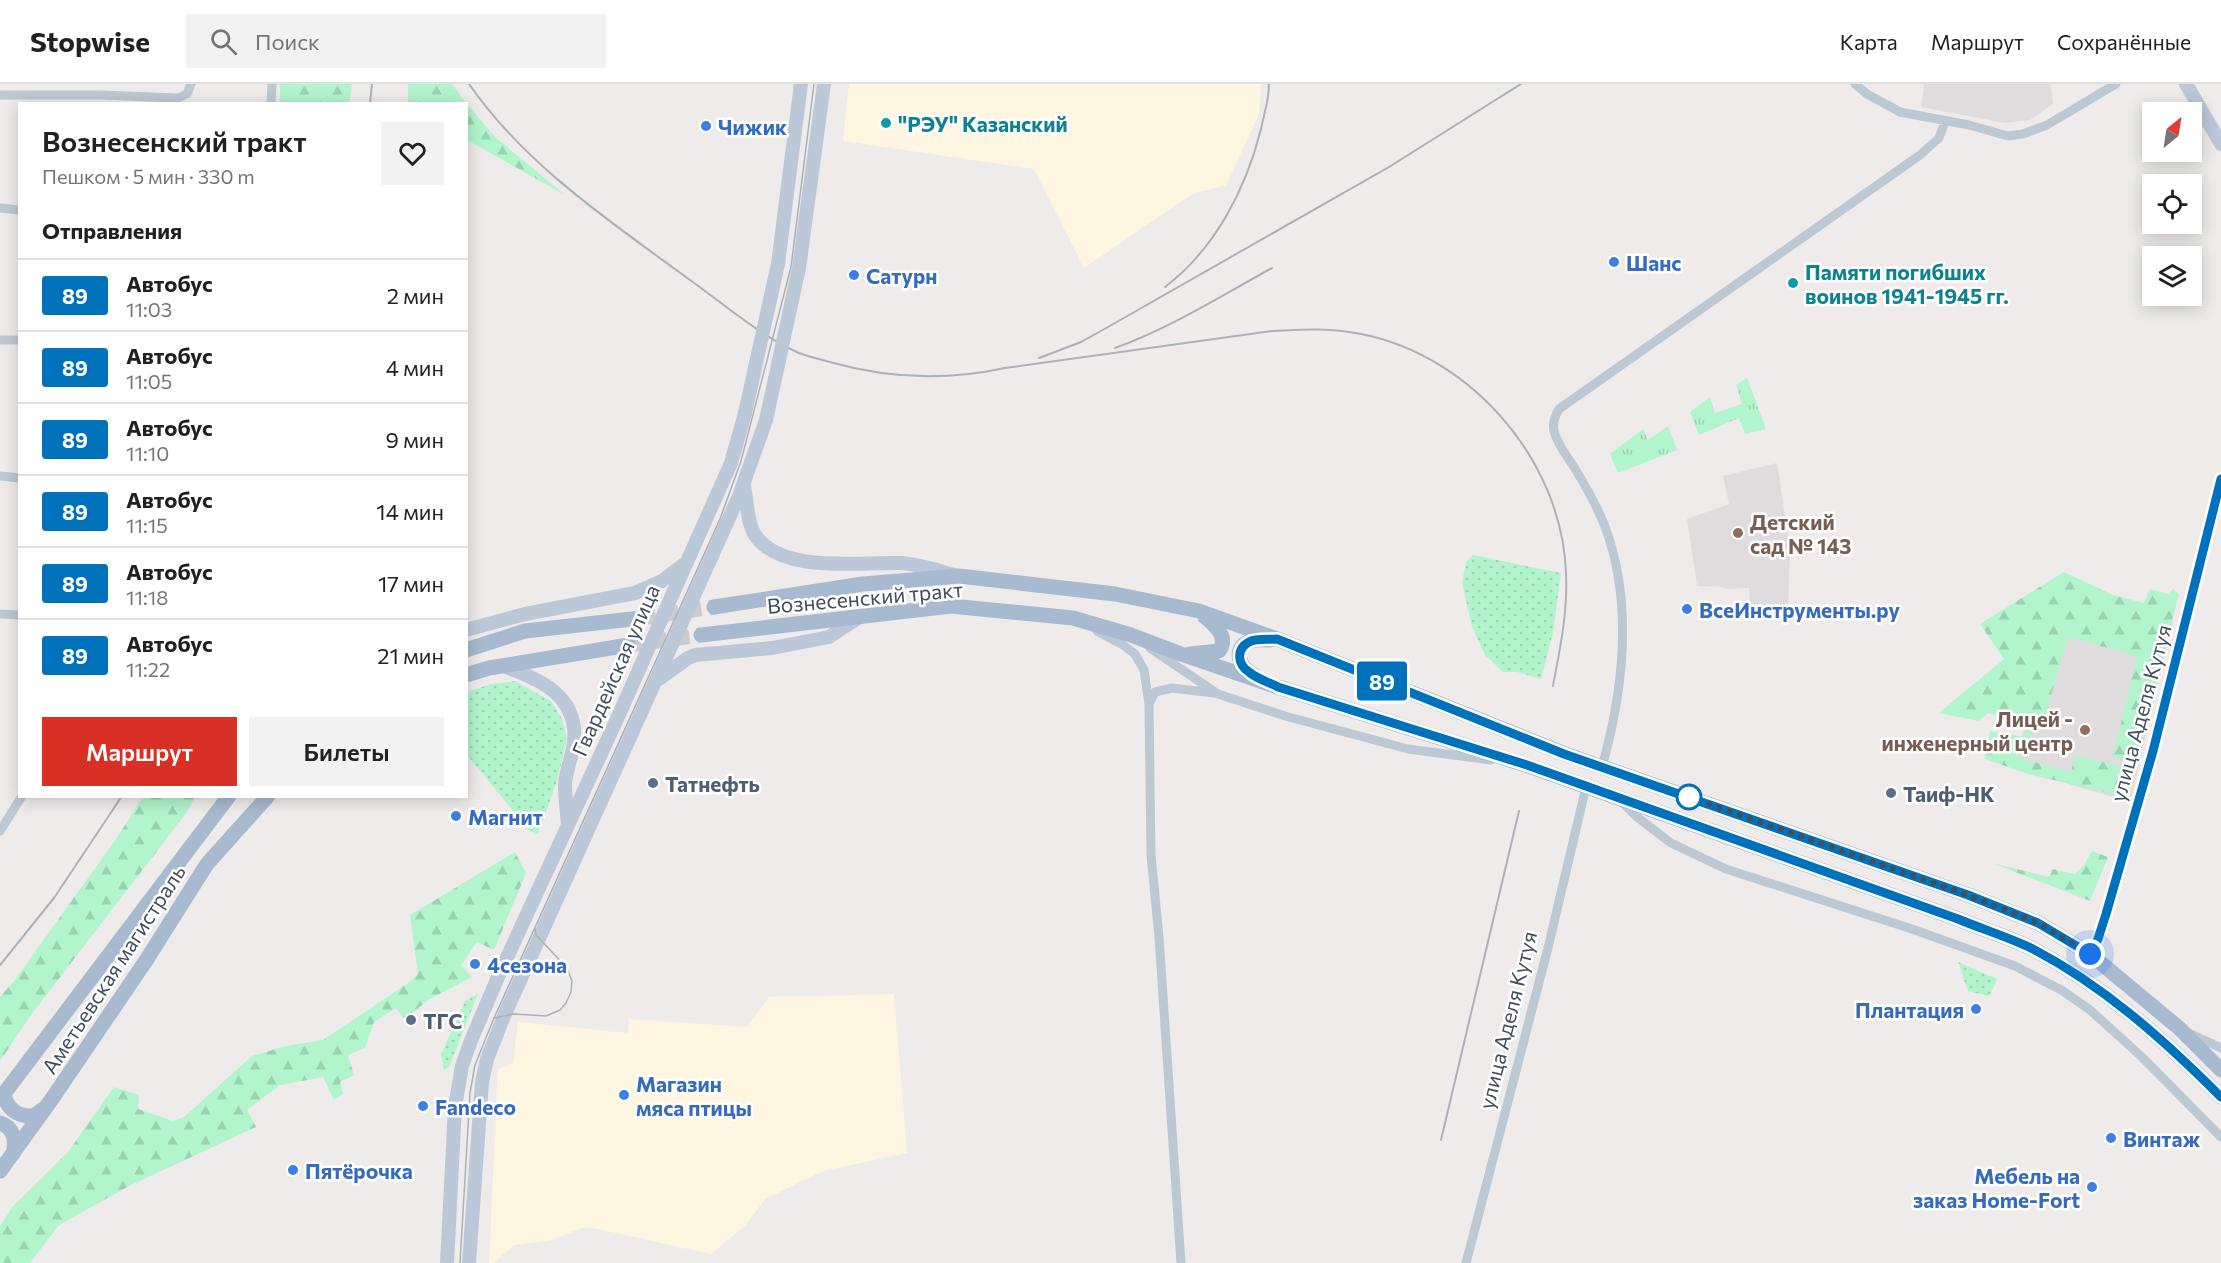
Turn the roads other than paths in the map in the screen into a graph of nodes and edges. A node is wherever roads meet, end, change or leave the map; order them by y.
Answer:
1 (102, 84) edge
2 (191, 84) edge
3 (273, 84) edge
4 (801, 84) edge
5 (824, 84) edge
6 (1855, 84) edge
7 (2116, 84) edge
8 (2186, 84) edge
9 (0, 95) edge
10 (100, 95) junction
11 (271, 102) edge
12 (1946, 122) junction
13 (2221, 144) edge
14 (0, 208) edge
15 (18, 210) edge
16 (0, 340) edge
17 (18, 340) edge
18 (0, 476) edge
19 (18, 478) edge
20 (2221, 479) edge
21 (744, 483) junction
22 (684, 564) junction
23 (959, 576) junction
24 (714, 608) tunnel mouth
25 (1198, 611) junction
26 (0, 614) edge
27 (18, 615) edge
28 (861, 616) junction
29 (641, 618) tunnel mouth
30 (1073, 618) junction
31 (468, 629) edge
32 (1131, 634) junction
33 (701, 635) tunnel mouth
34 (1277, 639) junction
35 (629, 645) tunnel mouth
36 (468, 649) edge
37 (1181, 654) junction
38 (503, 666) junction
39 (468, 675) edge
40 (657, 680) junction
41 (1278, 687) junction
42 (1218, 694) junction
43 (1149, 704) junction
44 (1527, 765) junction
45 (1602, 767) junction
46 (1586, 787) junction
47 (1617, 797) junction
48 (21, 798) edge
49 (227, 798) edge
50 (266, 798) edge
51 (568, 827) junction
52 (0, 831) edge
53 (2090, 954) junction
54 (2179, 1028) junction
55 (2221, 1048) edge
56 (2221, 1070) edge
57 (2, 1097) edge
58 (2221, 1097) edge
59 (47, 1106) junction
60 (0, 1123) edge
61 (2211, 1125) junction
62 (2221, 1131) edge
63 (2221, 1137) edge
64 (13, 1154) junction
65 (0, 1171) edge
66 (447, 1248) junction
67 (470, 1249) junction
68 (447, 1263) edge
69 (469, 1263) edge
70 (1181, 1263) edge
71 (1466, 1263) edge

1 - 10 street
2 - 10 street
3 - 11 street
4 - 22 main road, Гвардейская улица, bridge
5 - 21 main road, Гвардейская улица, bridge
6 - 12 street
7 - 12 street
8 - 13 main road
9 - 10 street
12 - 45 street
14 - 15 street
16 - 17 street
18 - 19 street
20 - 53 street, улица Аделя Кутуя
21 - 23 main road
21 - 40 main road, Гвардейская улица
22 - 31 main road
22 - 51 main road, Гвардейская улица
23 - 24 main road, Вознесенский тракт
23 - 25 main road, Вознесенский тракт
25 - 34 main road, Вознесенский тракт
25 - 37 main road
26 - 27 street
28 - 30 main road, Вознесенский тракт
28 - 33 main road, Вознесенский тракт
28 - 40 main road
29 - 36 main road
30 - 32 main road, Вознесенский тракт
30 - 43 street
32 - 37 main road, Вознесенский тракт
32 - 42 street
34 - 41 main road
34 - 45 main road, Вознесенский тракт
35 - 38 main road
37 - 41 main road, Вознесенский тракт
38 - 39 main road
38 - 51 main road
40 - 67 main road, Гвардейская улица
41 - 44 main road, Вознесенский тракт
42 - 43 street
42 - 44 street
43 - 70 street
44 - 46 main road, Вознесенский тракт
45 - 53 main road, Вознесенский тракт
46 - 47 main road, Вознесенский тракт
46 - 71 street, улица Аделя Кутуя
47 - 58 main road, Вознесенский тракт
47 - 61 street
48 - 52 street
49 - 57 main road, Аметьевская магистраль
50 - 59 main road, Аметьевская магистраль
51 - 66 main road, Гвардейская улица
53 - 54 main road, Вознесенский тракт
54 - 55 street
54 - 56 main road, Вознесенский тракт
57 - 59 main road
59 - 64 main road, Аметьевская магистраль
60 - 64 main road
61 - 62 street
61 - 63 street
64 - 65 main road, Аметьевская магистраль
66 - 67 main road
66 - 68 main road, Гвардейская улица
67 - 69 main road, Гвардейская улица

